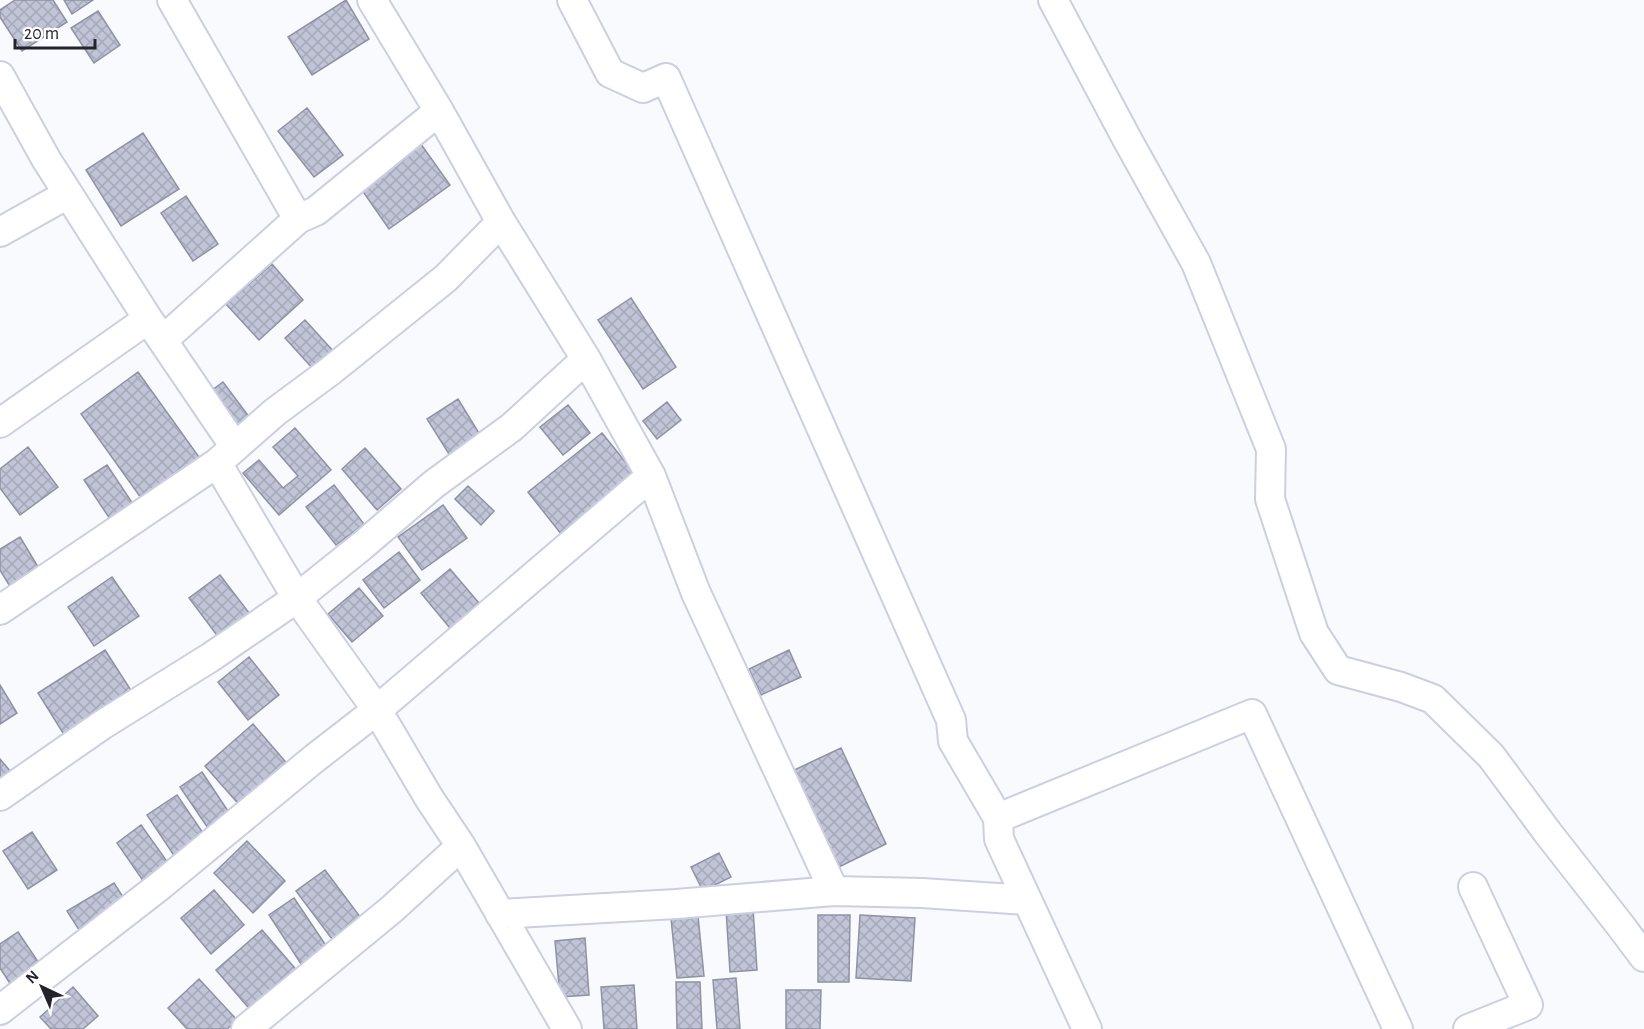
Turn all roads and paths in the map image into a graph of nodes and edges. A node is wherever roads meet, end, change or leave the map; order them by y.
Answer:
1 (172, 0) edge
2 (372, 0) edge
3 (572, 0) edge
4 (1053, 0) edge
5 (0, 76) edge
6 (440, 111) junction
7 (68, 194) junction
8 (298, 219) junction
9 (501, 222) junction
10 (0, 232) edge
11 (155, 330) junction
12 (586, 359) junction
13 (0, 423) edge
14 (226, 455) junction
15 (651, 476) junction
16 (297, 598) junction
17 (0, 610) edge
18 (377, 710) junction
19 (0, 796) edge
20 (998, 818) junction
21 (461, 846) junction
22 (1473, 887) dead end
23 (834, 891) junction
24 (1027, 900) junction
25 (500, 914) junction
26 (1644, 957) edge
27 (0, 1010) edge
28 (246, 1029) edge
29 (567, 1029) edge
30 (1087, 1029) edge
31 (1398, 1029) edge
32 (1468, 1029) edge

1 - 8 street
2 - 6 street
3 - 20 street
4 - 26 street
5 - 7 street
6 - 8 street
6 - 9 street
7 - 10 street
7 - 11 street
8 - 11 street
9 - 12 street
9 - 14 street
11 - 13 street
11 - 14 street
12 - 15 street
12 - 16 street
14 - 16 street
14 - 17 street
15 - 18 street
15 - 23 street
16 - 18 street
16 - 19 street
18 - 21 street
18 - 27 street
20 - 24 street
20 - 31 street
21 - 25 street
21 - 28 street
22 - 32 street
23 - 24 street
23 - 25 street
24 - 30 street
25 - 29 street

